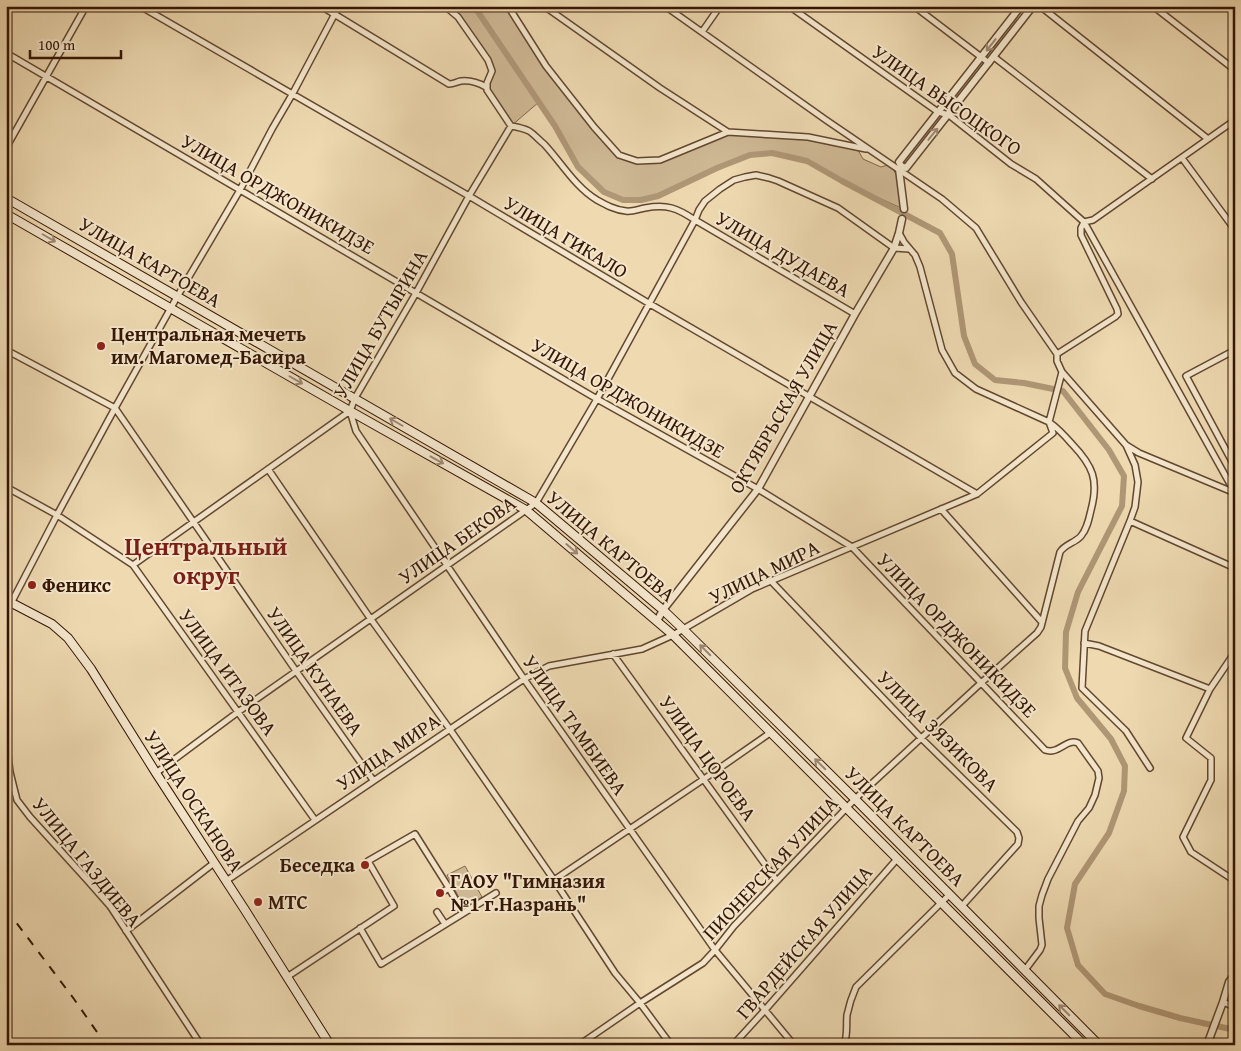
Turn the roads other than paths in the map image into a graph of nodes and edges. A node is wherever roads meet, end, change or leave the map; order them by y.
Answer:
1 (86, 6) edge
2 (140, 6) edge
3 (321, 6) edge
4 (340, 6) edge
5 (445, 6) edge
6 (508, 6) edge
7 (544, 6) edge
8 (666, 6) edge
9 (720, 6) edge
10 (788, 6) edge
11 (914, 6) edge
12 (1021, 6) edge
13 (1033, 6) edge
14 (1040, 6) edge
15 (1153, 6) edge
16 (335, 14) junction
17 (702, 32) junction
18 (6, 53) edge
19 (994, 56) junction
20 (981, 57) junction
21 (989, 63) junction
22 (1235, 70) edge
23 (47, 76) junction
24 (486, 87) junction
25 (293, 94) junction
26 (938, 112) junction
27 (949, 115) junction
28 (1235, 120) edge
29 (511, 126) junction
30 (728, 132) junction
31 (1208, 139) junction
32 (6, 148) edge
33 (869, 150) junction
34 (1182, 158) junction
35 (900, 168) junction
36 (1152, 179) junction
37 (240, 190) junction
38 (468, 196) junction
39 (6, 198) edge
40 (904, 209) dead end
41 (6, 214) edge
42 (902, 219) dead end
43 (695, 220) junction
44 (1084, 222) junction
45 (1235, 230) edge
46 (899, 233) junction
47 (894, 248) junction
48 (910, 249) junction
49 (416, 293) junction
50 (177, 297) junction
51 (650, 304) junction
52 (171, 308) junction
53 (855, 314) junction
54 (6, 350) edge
55 (1235, 350) edge
56 (1057, 354) junction
57 (1062, 372) junction
58 (809, 396) junction
59 (355, 398) junction
60 (597, 399) junction
61 (115, 408) junction
62 (350, 411) junction
63 (1050, 422) junction
64 (1126, 445) junction
65 (1235, 467) edge
66 (268, 469) junction
67 (6, 487) edge
68 (758, 489) junction
69 (1235, 493) edge
70 (977, 494) junction
71 (536, 503) junction
72 (941, 509) junction
73 (526, 510) junction
74 (57, 515) junction
75 (194, 521) junction
76 (1130, 521) junction
77 (852, 547) junction
78 (133, 565) junction
79 (446, 565) junction
80 (1235, 568) edge
81 (771, 581) junction
82 (9, 601) edge
83 (663, 610) junction
84 (6, 612) edge
85 (370, 618) junction
86 (656, 621) junction
87 (1041, 621) junction
88 (684, 630) junction
89 (673, 635) junction
90 (1084, 643) junction
91 (1235, 652) edge
92 (613, 654) junction
93 (296, 671) junction
94 (524, 679) junction
95 (981, 682) junction
96 (1210, 689) junction
97 (238, 712) junction
98 (449, 728) junction
99 (770, 733) junction
100 (6, 738) edge
101 (921, 738) junction
102 (1150, 768) dead end
103 (156, 773) junction
104 (704, 779) junction
105 (373, 780) junction
106 (855, 799) junction
107 (846, 808) junction
108 (315, 820) junction
109 (629, 828) junction
110 (897, 859) junction
111 (214, 862) junction
112 (554, 880) junction
113 (226, 881) junction
114 (777, 881) junction
115 (1235, 881) edge
116 (496, 893) dead end
117 (950, 894) junction
118 (942, 904) junction
119 (962, 906) junction
120 (437, 912) dead end
121 (463, 913) junction
122 (445, 924) junction
123 (360, 928) junction
124 (126, 931) junction
125 (715, 950) junction
126 (1024, 970) junction
127 (1235, 974) edge
128 (287, 977) junction
129 (1223, 1002) junction
130 (640, 1003) junction
131 (1235, 1007) edge
132 (765, 1010) junction
133 (1209, 1044) edge
134 (201, 1045) edge
135 (330, 1045) edge
136 (579, 1045) edge
137 (671, 1045) edge
138 (733, 1045) edge
139 (794, 1045) edge
140 (844, 1045) edge
141 (1084, 1045) edge
142 (1099, 1045) edge

1 - 23 street
2 - 25 street, УЛИЦА ГИКАЛО
3 - 16 street
4 - 16 street
5 - 24 street
6 - 30 street
7 - 30 street
8 - 17 street
9 - 17 street
10 - 26 street, УЛИЦА ВЫСОЦКОГО
11 - 20 street
12 -> 20 street
13 - 19 street
14 - 31 street
15 - 22 street
16 - 24 street
16 - 25 street
17 - 33 street
18 - 23 street, УЛИЦА ОРДЖОНИКИДЗЕ
19 - 21 street
19 - 36 street
20 - 21 street
20 - 26 street
21 - 27 street
23 - 32 street
23 - 37 street, УЛИЦА ОРДЖОНИКИДЗЕ
24 - 29 street
25 - 37 street
25 - 38 street, УЛИЦА ГИКАЛО
26 - 27 street, УЛИЦА ВЫСОЦКОГО
26 - 35 street
35 -> 27 street
27 - 44 street, УЛИЦА ВЫСОЦКОГО
28 - 31 street
29 - 38 street, УЛИЦА БУТЫРИНА
29 - 43 street, УЛИЦА ДУДАЕВА
30 - 33 street
31 - 34 street
33 - 35 street
34 - 36 street
34 - 45 street
35 - 40 street
35 - 56 street
36 - 44 street
37 - 49 street, УЛИЦА ОРДЖОНИКИДЗЕ
37 - 50 street
38 - 49 street, УЛИЦА БУТЫРИНА
38 - 51 street, УЛИЦА ГИКАЛО
39 - 50 main road, УЛИЦА КАРТОЕВА
41 -> 52 main road, УЛИЦА КАРТОЕВА
42 - 46 street, ОКТЯБРЬСКАЯ УЛИЦА
43 - 47 street, УЛИЦА БЕКОВА
43 - 51 street, УЛИЦА БЕКОВА
43 - 53 street, УЛИЦА ДУДАЕВА
44 - 56 street
44 - 69 street, УЛИЦА ВЫСОЦКОГО
46 - 47 street, ОКТЯБРЬСКАЯ УЛИЦА
46 - 48 street
47 - 48 street
47 - 53 street, ОКТЯБРЬСКАЯ УЛИЦА
48 - 63 street
49 - 59 street, УЛИЦА БУТЫРИНА
49 - 60 street, УЛИЦА ОРДЖОНИКИДЗЕ
50 - 52 street
50 - 59 main road, УЛИЦА КАРТОЕВА
51 - 58 street, УЛИЦА ГИКАЛО
51 - 60 street, УЛИЦА БЕКОВА
52 - 61 street
52 -> 62 main road, УЛИЦА КАРТОЕВА
53 - 58 street, ОКТЯБРЬСКАЯ УЛИЦА
54 - 61 street, УЛИЦА КУНАЕВА
55 - 65 street
56 - 57 street
57 - 63 street, УЛИЦА МИРА
57 - 64 street
58 - 68 street, ОКТЯБРЬСКАЯ УЛИЦА
58 - 70 street, УЛИЦА ГИКАЛО
59 - 62 street, УЛИЦА БУТЫРИНА
71 -> 59 main road, УЛИЦА КАРТОЕВА
60 - 68 street, УЛИЦА ОРДЖОНИКИДЗЕ
60 - 71 street, УЛИЦА БЕКОВА
61 - 74 street
61 - 75 street, УЛИЦА КУНАЕВА
62 - 66 street, УЛИЦА БУТЫРИНА
62 -> 73 main road, УЛИЦА КАРТОЕВА
62 - 79 street, УЛИЦА ТАМБИЕВА
63 - 70 street, УЛИЦА МИРА
63 - 87 street, ПИОНЕРСКАЯ УЛИЦА
64 - 69 street
64 - 76 street
66 - 75 street, УЛИЦА БУТЫРИНА
66 - 85 street
67 - 74 street, УЛИЦА ИТАЗОВА
68 - 77 street, УЛИЦА ОРДЖОНИКИДЗЕ
68 - 83 street, ОКТЯБРЬСКАЯ УЛИЦА
70 - 72 street, УЛИЦА МИРА
71 - 73 street, УЛИЦА БЕКОВА
71 - 83 main road, УЛИЦА КАРТОЕВА
72 - 77 street, УЛИЦА МИРА
72 - 87 street
73 - 79 street, УЛИЦА БЕКОВА
73 -> 86 main road, УЛИЦА КАРТОЕВА
74 - 78 street, УЛИЦА ИТАЗОВА
74 - 82 street
75 - 78 street, УЛИЦА БУТЫРИНА
75 - 93 street, УЛИЦА КУНАЕВА
76 - 80 street
76 - 90 street
77 - 81 street, УЛИЦА МИРА
77 - 95 street, УЛИЦА ОРДЖОНИКИДЗЕ
78 - 97 street, УЛИЦА ИТАЗОВА
79 - 85 street, УЛИЦА БЕКОВА
79 - 94 street, УЛИЦА ТАМБИЕВА
81 - 88 street, УЛИЦА МИРА
81 - 101 street, УЛИЦА ЗЯЗИКОВА
82 - 84 street
82 - 103 main road, УЛИЦА ОСКАНОВА
83 - 86 street, ОКТЯБРЬСКАЯ УЛИЦА
83 - 88 main road, УЛИЦА КАРТОЕВА
85 - 93 street, УЛИЦА БЕКОВА
85 - 98 street
86 - 89 main road, УЛИЦА КАРТОЕВА
87 - 95 street, ПИОНЕРСКАЯ УЛИЦА
88 - 89 street, УЛИЦА МИРА
106 -> 88 main road, УЛИЦА КАРТОЕВА
89 - 92 street, УЛИЦА МИРА
89 - 99 main road, УЛИЦА КАРТОЕВА
90 - 96 street
90 - 102 street
91 - 96 street
92 - 94 street, УЛИЦА МИРА
92 - 104 street, УЛИЦА ЦОРОЕВА
93 - 97 street, УЛИЦА БЕКОВА
93 - 105 street, УЛИЦА КУНАЕВА
94 - 98 street, УЛИЦА МИРА
94 - 109 street, УЛИЦА ТАМБИЕВА
95 - 101 street, ПИОНЕРСКАЯ УЛИЦА
95 - 126 street, УЛИЦА ОРДЖОНИКИДЗЕ
96 - 115 street
97 - 103 street, УЛИЦА БЕКОВА
97 - 108 street, УЛИЦА ИТАЗОВА
98 - 105 street, УЛИЦА МИРА
98 - 112 street
99 - 104 street
99 - 107 main road, УЛИЦА КАРТОЕВА
100 - 124 street, УЛИЦА ГАЗДИЕВА
101 - 106 street, ПИОНЕРСКАЯ УЛИЦА
101 - 119 street, УЛИЦА ЗЯЗИКОВА
103 - 111 main road, УЛИЦА ОСКАНОВА
104 - 109 street
104 - 114 street, УЛИЦА ЦОРОЕВА
105 - 108 street, УЛИЦА МИРА
106 - 107 street, ПИОНЕРСКАЯ УЛИЦА
106 - 117 main road, УЛИЦА КАРТОЕВА
107 - 110 main road, УЛИЦА КАРТОЕВА
107 - 114 street, ПИОНЕРСКАЯ УЛИЦА
108 - 113 street, УЛИЦА МИРА
109 - 112 street
109 - 125 street, УЛИЦА ТАМБИЕВА
110 - 118 main road, УЛИЦА КАРТОЕВА
110 - 132 street, ГВАРДЕЙСКАЯ УЛИЦА
111 - 113 main road, УЛИЦА ОСКАНОВА
111 - 124 street
112 - 130 street
113 - 128 main road, УЛИЦА ОСКАНОВА
114 - 125 street, ПИОНЕРСКАЯ УЛИЦА
116 - 121 street
117 - 118 street
117 - 119 main road, УЛИЦА КАРТОЕВА
118 - 140 street
118 - 141 main road, УЛИЦА КАРТОЕВА
119 - 126 main road, УЛИЦА КАРТОЕВА
120 - 122 street
121 - 122 street
121 - 123 street
122 - 123 street
123 - 128 street
124 - 134 street, УЛИЦА ГАЗДИЕВА
125 - 130 street, ПИОНЕРСКАЯ УЛИЦА
125 - 132 street, УЛИЦА ТАМБИЕВА
142 -> 126 main road, УЛИЦА КАРТОЕВА
127 - 129 street
128 - 135 main road, УЛИЦА ОСКАНОВА
129 - 131 street
129 - 133 street
130 - 136 street, ПИОНЕРСКАЯ УЛИЦА
130 - 137 street
132 - 138 street, ГВАРДЕЙСКАЯ УЛИЦА
132 - 139 street, УЛИЦА ТАМБИЕВА

